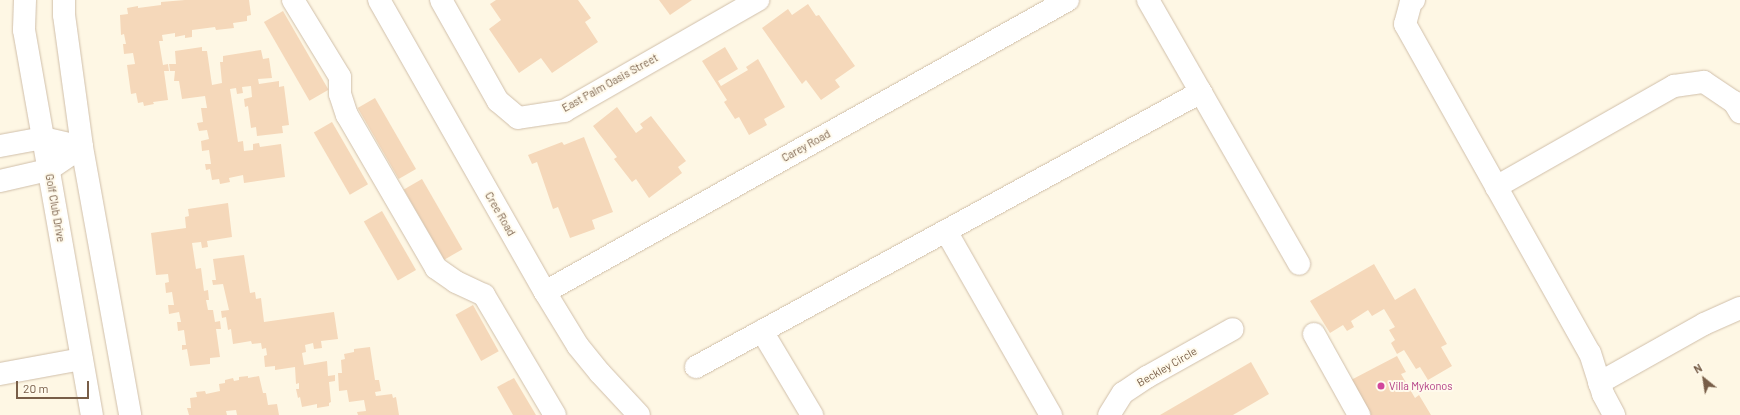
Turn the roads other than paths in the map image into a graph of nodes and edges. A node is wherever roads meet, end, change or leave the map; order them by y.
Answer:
1 (24, 0) edge
2 (64, 0) edge
3 (293, 0) edge
4 (379, 0) edge
5 (441, 0) edge
6 (758, 0) edge
7 (1068, 0) edge
8 (1148, 0) edge
9 (1414, 0) edge
10 (1201, 92) junction
11 (1740, 112) edge
12 (43, 138) junction
13 (0, 146) edge
14 (82, 147) junction
15 (48, 170) junction
16 (0, 181) edge
17 (1496, 187) junction
18 (946, 231) junction
19 (1299, 264) dead end
20 (545, 292) junction
21 (1740, 308) edge
22 (1233, 329) dead end
23 (762, 331) junction
24 (1314, 334) dead end
25 (82, 359) junction
26 (696, 367) dead end
27 (0, 374) edge
28 (1599, 383) junction
29 (92, 415) edge
30 (130, 415) edge
31 (555, 415) edge
32 (639, 415) edge
33 (812, 415) edge
34 (1051, 415) edge
35 (1109, 415) edge
36 (1359, 415) edge
37 (1614, 415) edge

1 - 12 street, Golf Club Drive
2 - 14 street
3 - 31 street
4 - 20 street, Cree Road
5 - 6 street, East Palm Oasis Street
7 - 20 street, Carey Road
8 - 10 street
9 - 17 street
10 - 18 street
10 - 19 street
11 - 17 street
12 - 13 street
12 - 14 street
12 - 15 street, Golf Club Drive
14 - 15 street
14 - 30 street
15 - 16 street
15 - 25 street, Golf Club Drive
17 - 28 street
18 - 23 street
18 - 34 street
20 - 32 street, Cree Road
21 - 28 street
22 - 35 street, Beckley Circle
23 - 26 street
23 - 33 street
24 - 36 street
25 - 27 street
25 - 29 street, Golf Club Drive
28 - 37 street

